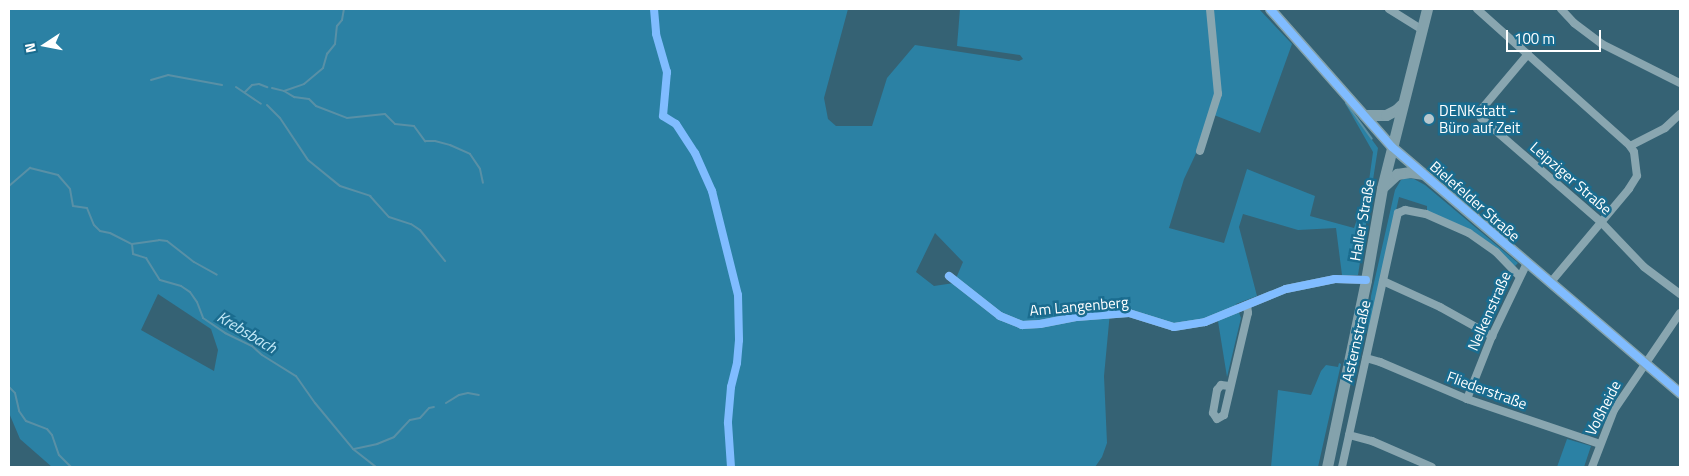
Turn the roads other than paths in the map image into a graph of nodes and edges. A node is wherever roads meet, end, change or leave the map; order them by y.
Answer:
1 (1210, 9) edge
2 (1270, 9) edge
3 (1389, 9) edge
4 (1427, 9) edge
5 (1477, 9) edge
6 (1561, 9) edge
7 (1421, 30) junction
8 (1528, 54) junction
9 (1680, 83) edge
10 (1402, 104) junction
11 (1364, 114) junction
12 (1680, 114) edge
13 (1630, 146) junction
14 (1392, 147) junction
15 (1200, 151) dead end
16 (1422, 174) junction
17 (1382, 188) junction
18 (1601, 222) junction
19 (1527, 263) junction
20 (949, 276) dead end
21 (1519, 276) junction
22 (1366, 280) junction
23 (1384, 281) junction
24 (1550, 283) junction
25 (1680, 294) edge
26 (1247, 305) junction
27 (1680, 313) edge
28 (1492, 336) junction
29 (1366, 358) junction
30 (1645, 364) junction
31 (1229, 386) dead end
32 (1680, 394) edge
33 (1466, 400) junction
34 (1350, 435) junction
35 (1600, 444) junction
36 (1327, 467) edge
37 (1342, 467) edge
38 (1432, 467) edge
39 (1592, 467) edge

1 - 15 street
2 - 11 main road, Bielefelder Straße
3 - 7 street
4 - 7 main road, Haller Straße
5 - 8 street
6 - 9 street
7 - 10 main road, Haller Straße
8 - 13 street
8 - 18 street, Leipziger Straße
10 - 11 main road
10 - 14 main road, Haller Straße
11 - 14 main road, Bielefelder Straße
12 - 13 street
13 - 18 street
14 - 16 main road, Bielefelder Straße
14 - 17 main road, Haller Straße
16 - 17 main road
16 - 19 main road, Bielefelder Straße
17 - 22 main road, Haller Straße
18 - 24 street
18 - 25 street, Leipziger Straße
19 - 21 street, Nelkenstraße
19 - 24 main road, Bielefelder Straße
20 - 26 street, Am Langenberg
21 - 23 street, Asternstraße
21 - 28 street, Nelkenstraße
22 - 26 street, Am Langenberg
22 - 36 main road, Haller Straße
23 - 28 street
23 - 29 street, Asternstraße
24 - 30 main road, Bielefelder Straße
26 - 31 street
27 - 30 street, Voßheide
28 - 33 street, Nelkenstraße
29 - 33 street, Fliederstraße
29 - 34 street, Asternstraße
30 - 32 main road, Bielefelder Straße
30 - 35 street, Voßheide
33 - 35 street, Fliederstraße
34 - 37 street, Asternstraße
34 - 38 street
35 - 39 street, Voßheide

